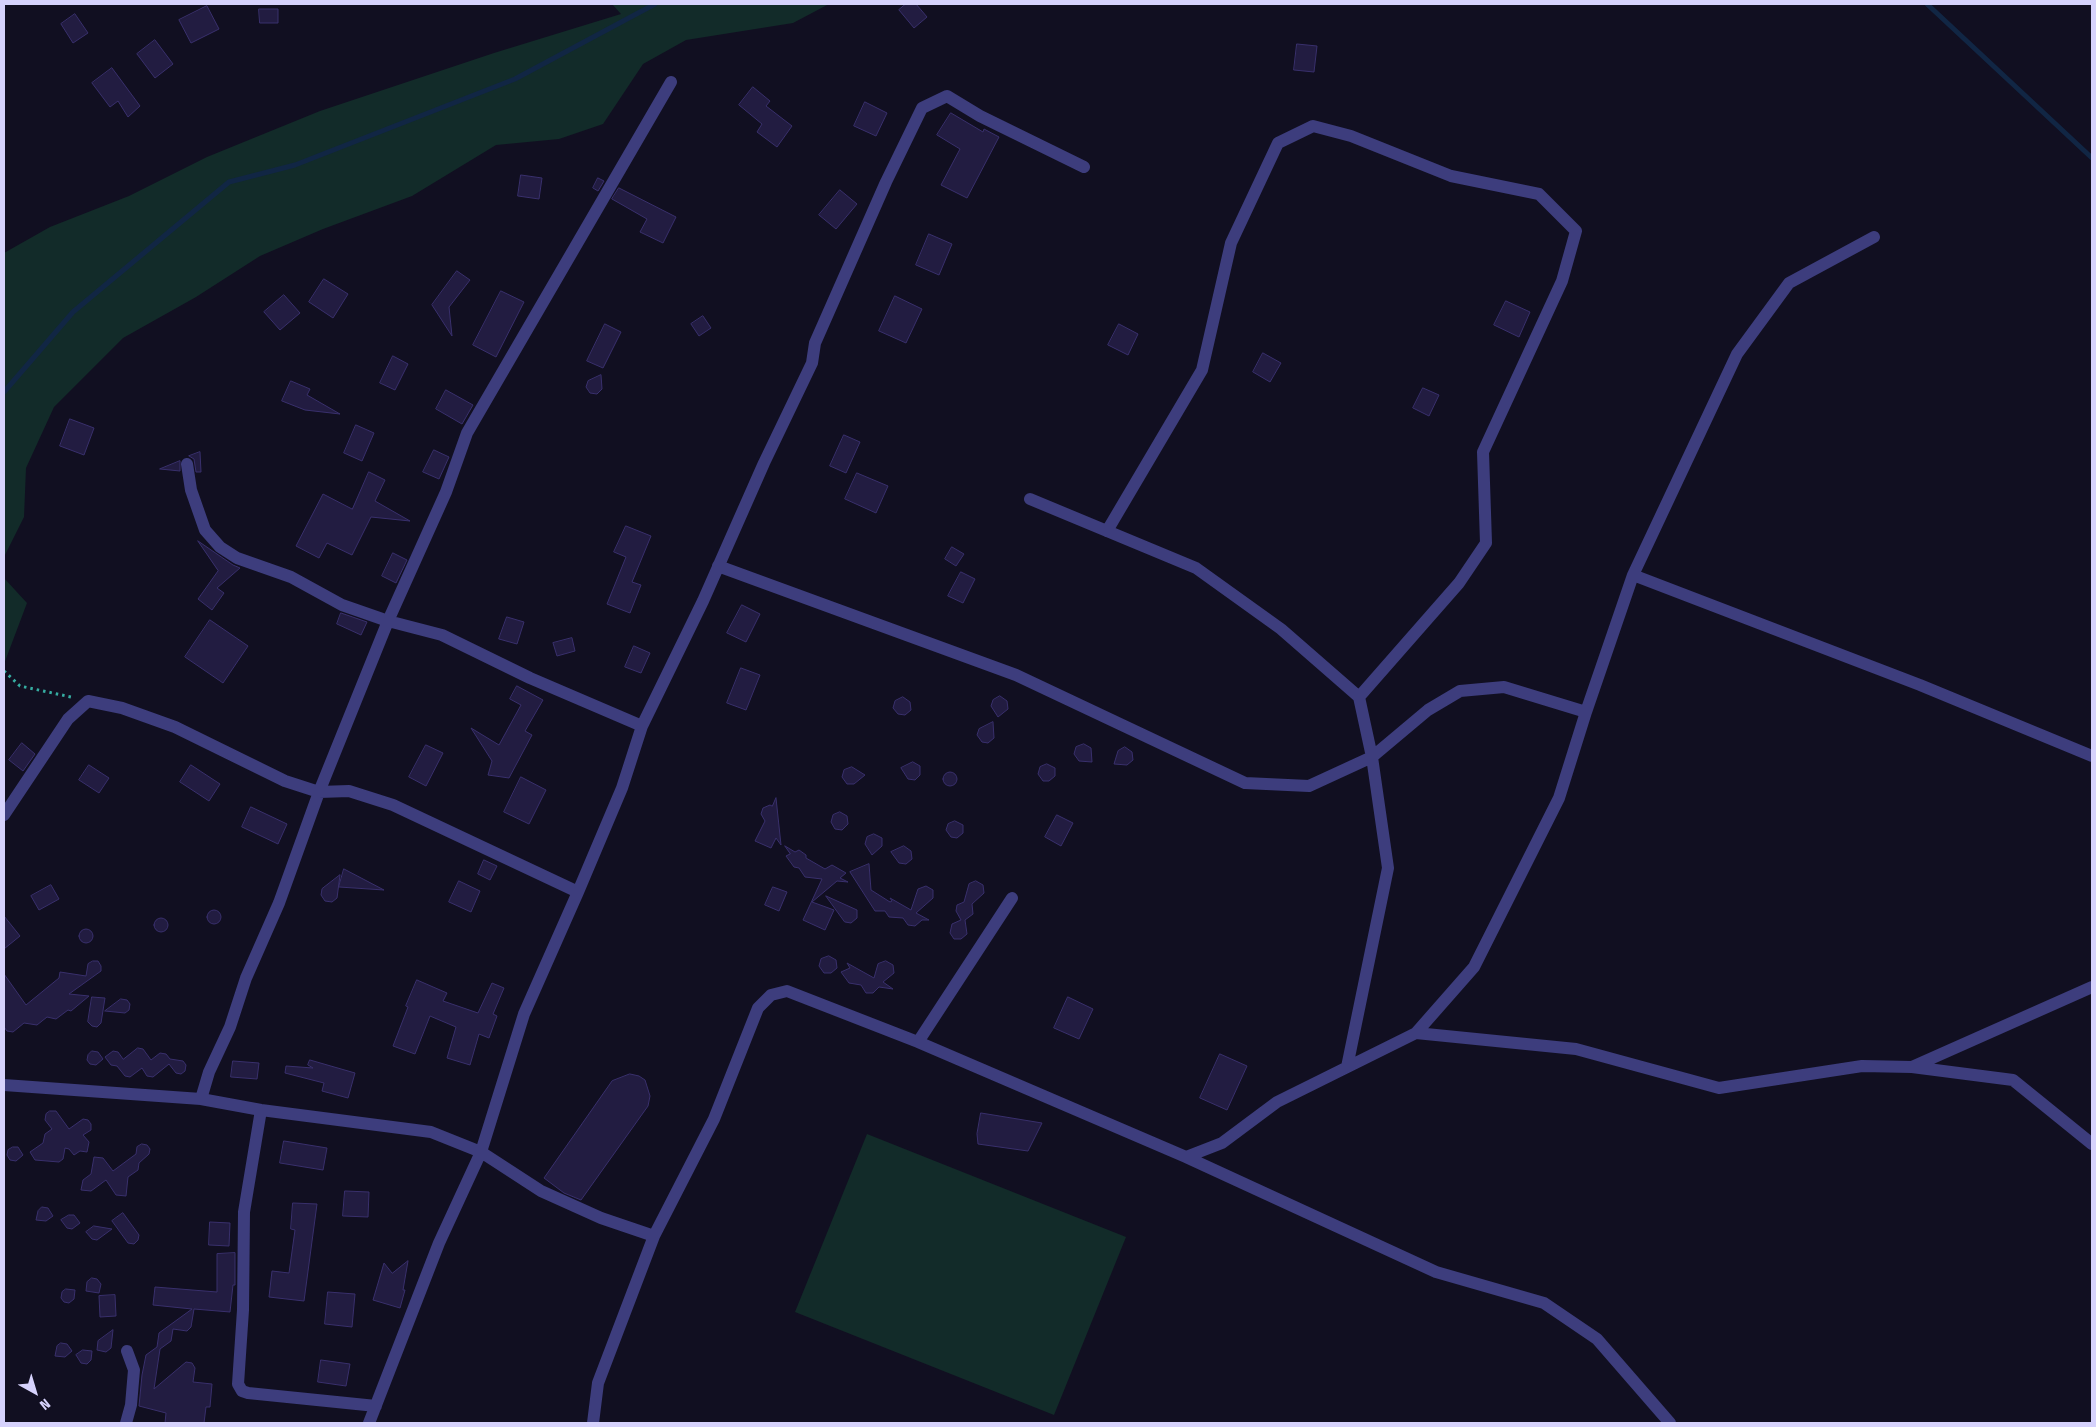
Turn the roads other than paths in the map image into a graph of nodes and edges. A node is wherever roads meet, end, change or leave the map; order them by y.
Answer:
1 (671, 82) dead end
2 (1084, 166) dead end
3 (1874, 237) dead end
4 (187, 464) dead end
5 (1030, 499) dead end
6 (1108, 531) junction
7 (718, 566) junction
8 (1633, 575) junction
9 (388, 621) junction
10 (1359, 697) junction
11 (1586, 712) junction
12 (642, 726) junction
13 (2092, 756) edge
14 (1372, 758) junction
15 (319, 792) junction
16 (4, 815) edge
17 (578, 892) junction
18 (1012, 898) dead end
19 (2092, 987) edge
20 (1416, 1033) junction
21 (918, 1042) junction
22 (1347, 1067) junction
23 (1912, 1068) junction
24 (4, 1084) edge
25 (201, 1099) junction
26 (261, 1110) junction
27 (2092, 1144) edge
28 (481, 1152) junction
29 (1186, 1157) junction
30 (654, 1236) junction
31 (127, 1351) dead end
32 (376, 1406) junction
33 (126, 1423) edge
34 (369, 1423) edge
35 (593, 1423) edge
36 (1670, 1423) edge

1 - 9 street
2 - 7 street
3 - 8 street
4 - 9 street
5 - 6 street
6 - 10 street
6 - 10 street
7 - 12 street
7 - 14 street
8 - 11 street
8 - 13 street
9 - 12 street
9 - 15 street
10 - 14 street
11 - 14 street
11 - 20 street
12 - 17 street
14 - 22 street
15 - 16 street
15 - 17 street
15 - 25 street
17 - 28 street
18 - 21 street
19 - 23 street
20 - 22 street
20 - 23 street
21 - 29 street
21 - 30 street
22 - 29 street
23 - 27 street
24 - 25 street
25 - 26 street
26 - 28 street
26 - 32 street
28 - 30 street
28 - 32 street
29 - 36 street
30 - 35 street
31 - 33 street
32 - 34 street

